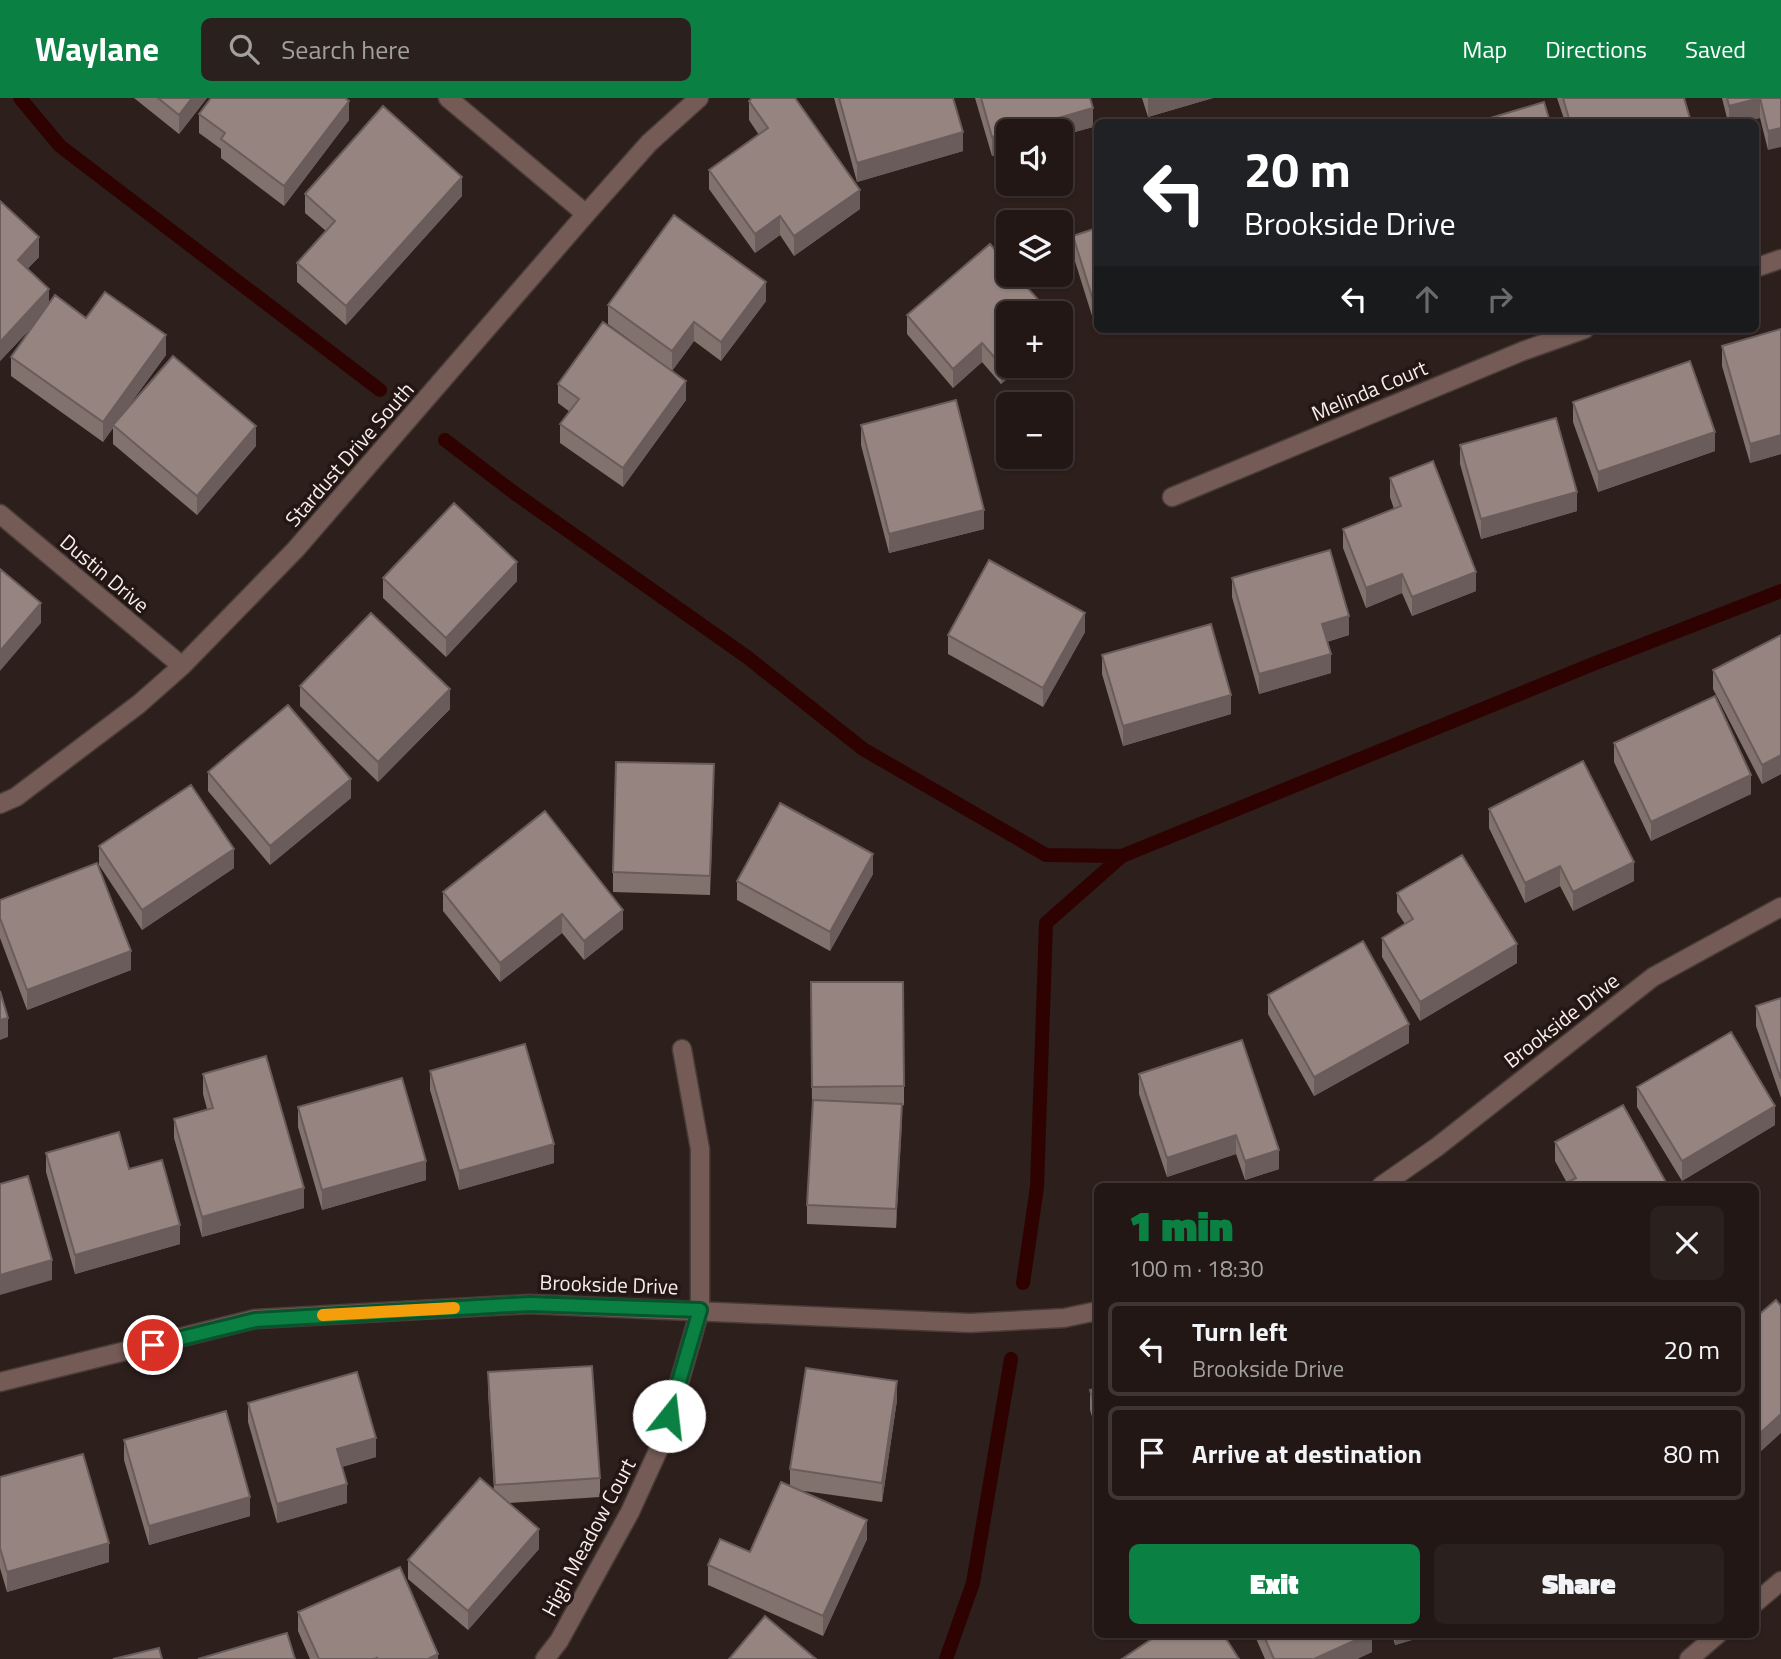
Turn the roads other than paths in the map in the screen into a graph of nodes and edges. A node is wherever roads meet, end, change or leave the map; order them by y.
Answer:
1 (448, 98) edge
2 (699, 98) edge
3 (586, 214) junction
4 (1781, 259) edge
5 (1759, 267) edge
6 (1574, 333) edge
7 (1172, 497) dead end
8 (0, 514) edge
9 (182, 666) junction
10 (0, 804) edge
11 (1781, 907) edge
12 (682, 1049) dead end
13 (1385, 1183) edge
14 (700, 1310) junction
15 (1094, 1312) edge
16 (0, 1382) edge
17 (1781, 1581) edge
18 (1759, 1600) edge
19 (1713, 1638) edge
20 (545, 1659) edge
21 (1689, 1659) edge

1 - 3 street
2 - 3 street, Stardust Drive South
3 - 9 street, Stardust Drive South
4 - 5 street
6 - 7 street, Melinda Court
8 - 9 street, Dustin Drive
9 - 10 street, Stardust Drive South
11 - 13 street, Brookside Drive
12 - 14 street, High Meadow Court
14 - 15 street, Brookside Drive
14 - 16 street, Brookside Drive
14 - 20 street, High Meadow Court
17 - 18 street
19 - 21 street

